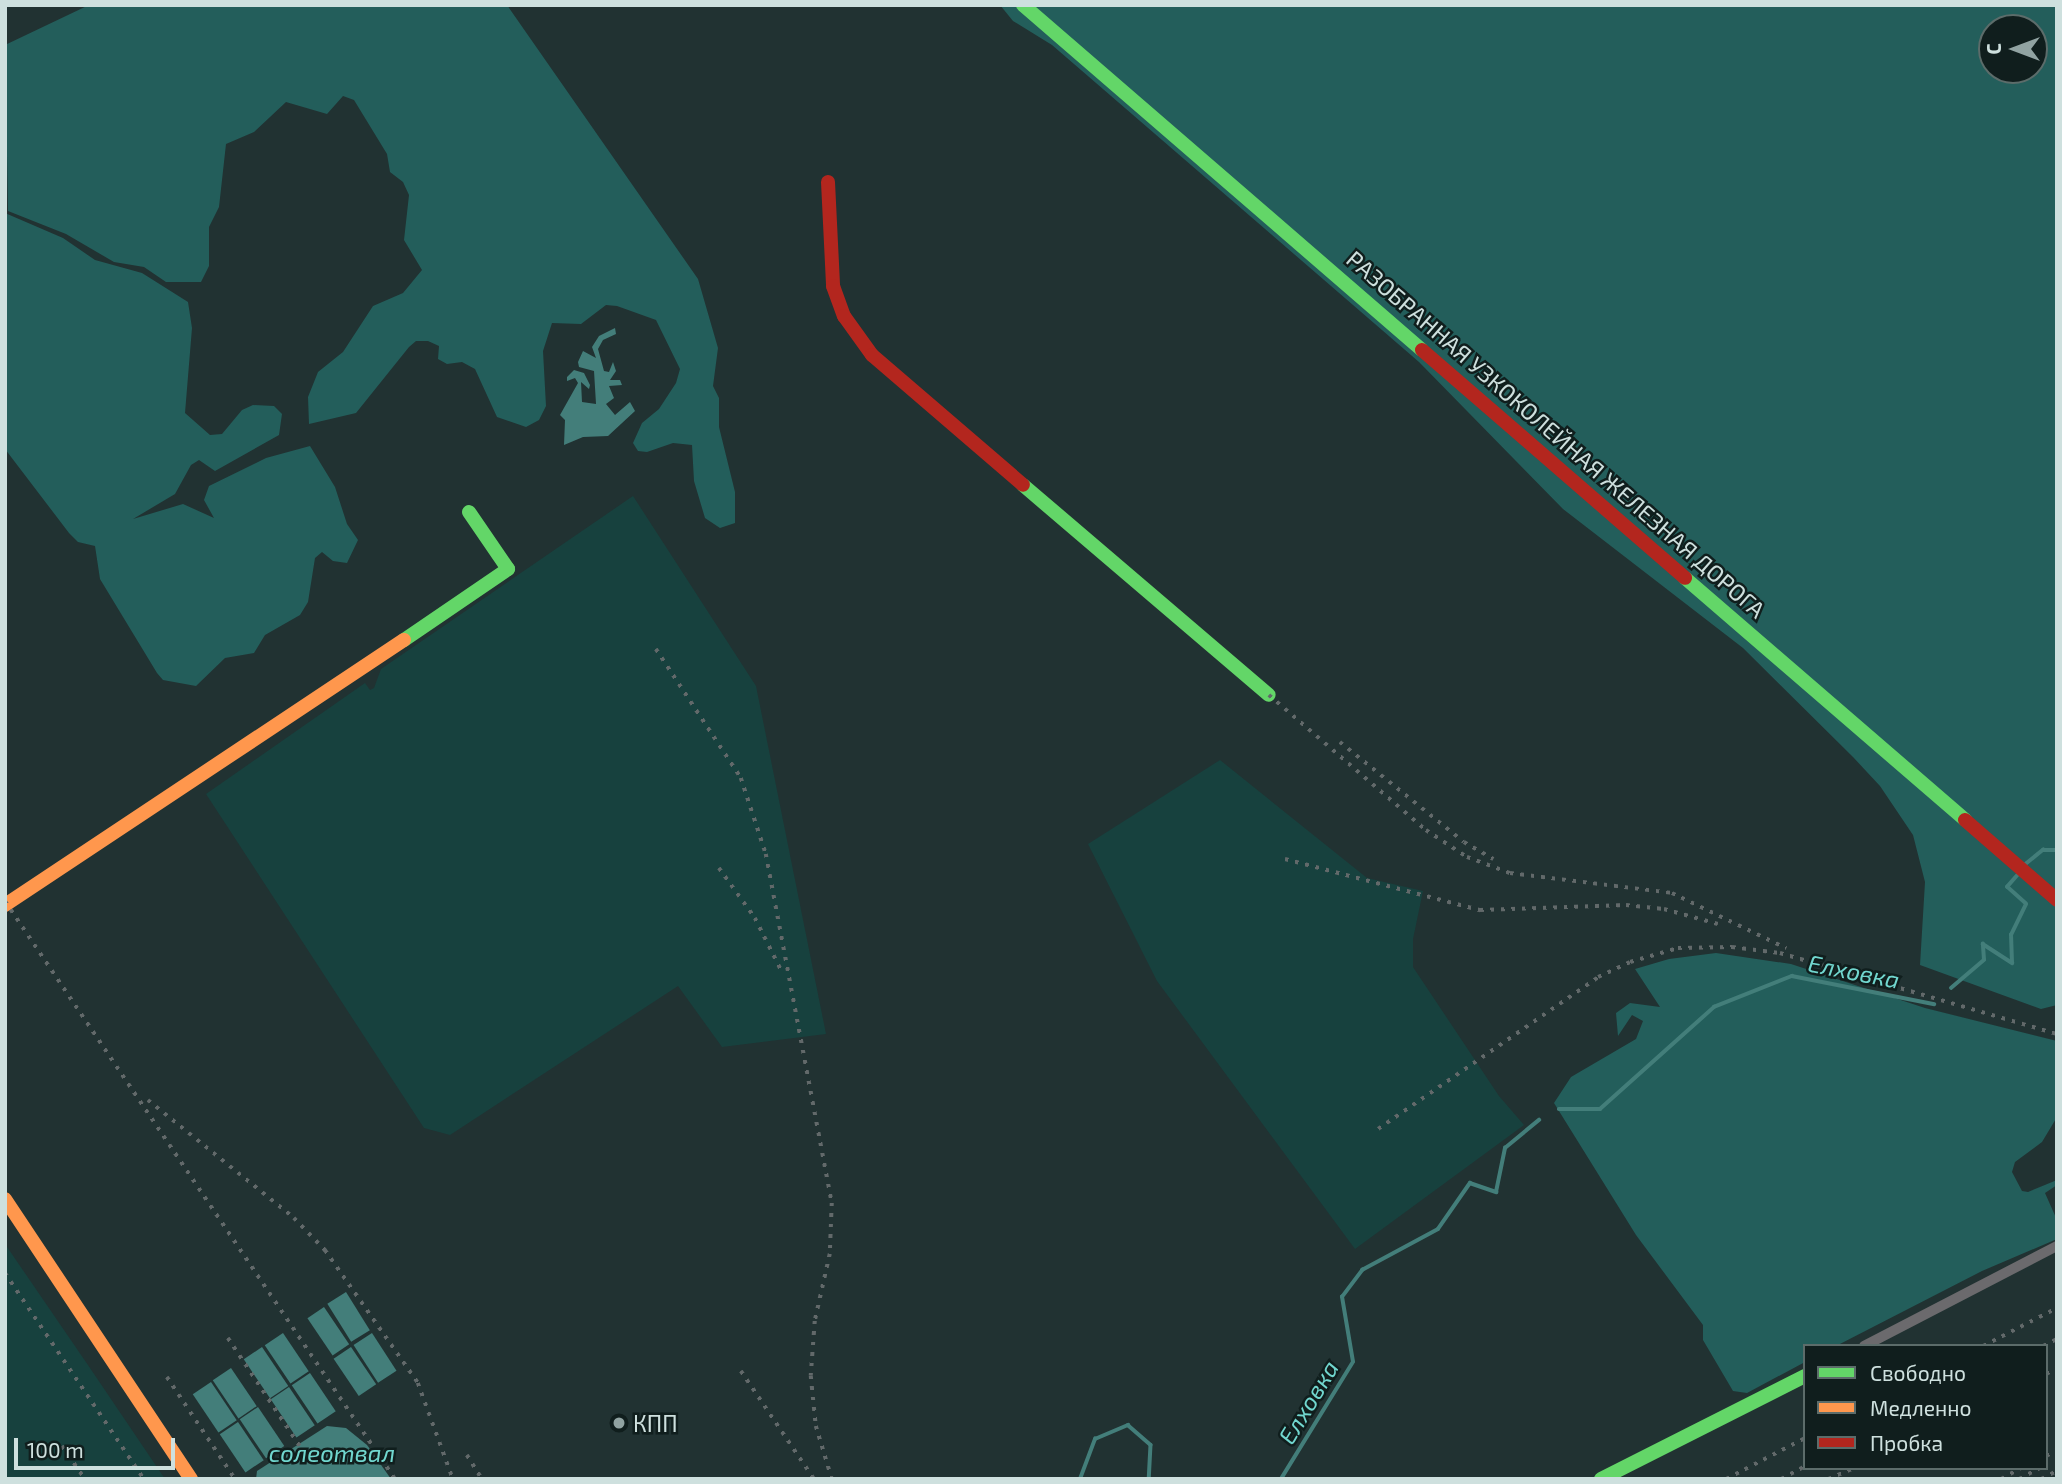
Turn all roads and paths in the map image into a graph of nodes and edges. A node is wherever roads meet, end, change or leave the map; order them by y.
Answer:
1 (1023, 5) edge
2 (828, 183) dead end
3 (469, 512) dead end
4 (1269, 695) dead end
5 (2057, 900) edge
6 (5, 905) edge
7 (5, 1199) edge
8 (2057, 1246) edge
9 (1868, 1344) edge
10 (1803, 1377) edge
11 (191, 1479) edge
12 (1601, 1479) edge

1 - 5 street, РАЗОБРАННАЯ УЗКОКОЛЕЙНАЯ ЖЕЛЕЗНАЯ ДОРОГА
2 - 4 street
3 - 6 street
7 - 11 street
8 - 9 street
10 - 12 street

